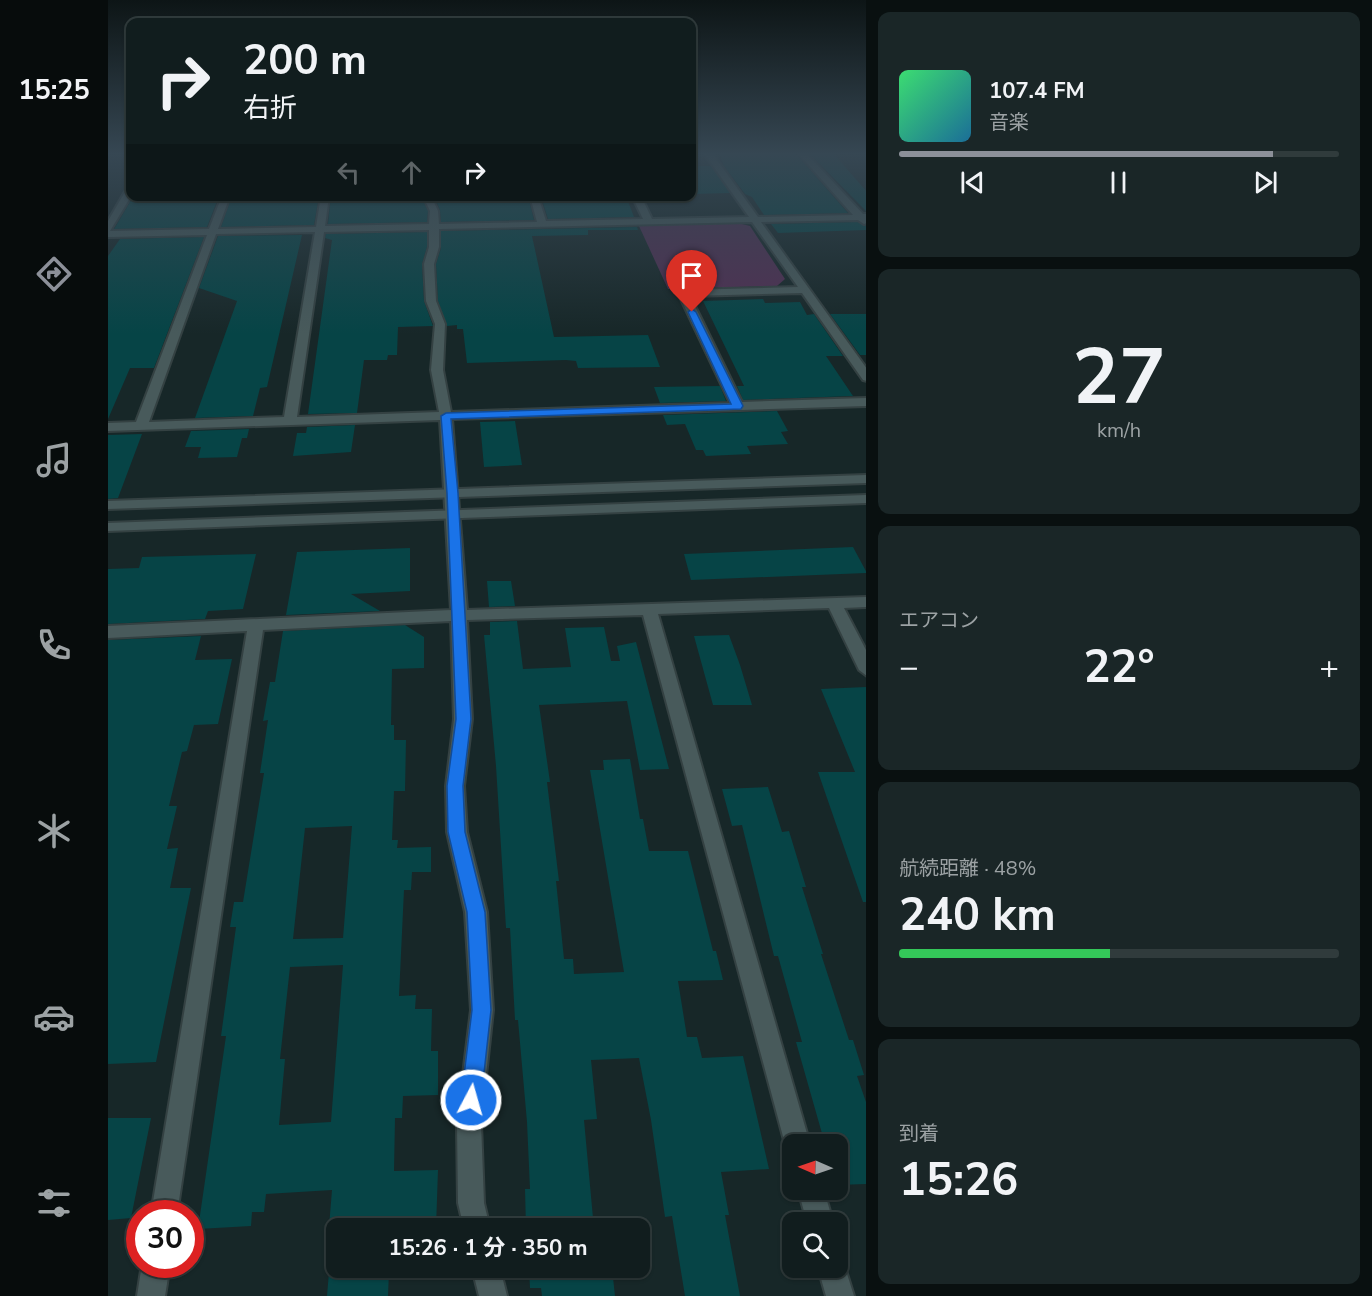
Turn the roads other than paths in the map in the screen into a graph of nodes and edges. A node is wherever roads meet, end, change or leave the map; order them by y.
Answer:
1 (117, 213) edge
2 (220, 213) edge
3 (322, 213) edge
4 (434, 213) edge
5 (539, 213) edge
6 (645, 213) edge
7 (751, 213) edge
8 (755, 219) junction
9 (864, 219) edge
10 (649, 222) junction
11 (542, 224) junction
12 (435, 226) junction
13 (108, 229) edge
14 (319, 230) junction
15 (213, 232) junction
16 (108, 234) edge
17 (803, 290) junction
18 (866, 377) edge
19 (866, 402) edge
20 (738, 406) junction
21 (446, 416) junction
22 (290, 421) junction
23 (141, 426) junction
24 (108, 427) edge
25 (866, 479) edge
26 (453, 493) junction
27 (866, 499) edge
28 (108, 505) edge
29 (453, 514) junction
30 (108, 526) edge
31 (866, 602) edge
32 (834, 603) junction
33 (649, 609) junction
34 (459, 615) junction
35 (256, 625) junction
36 (108, 632) edge
37 (866, 668) edge
38 (795, 1134) edge
39 (166, 1200) edge
40 (475, 1218) edge
41 (154, 1278) edge
42 (488, 1278) edge
43 (835, 1278) edge
44 (151, 1296) edge
45 (493, 1296) edge
46 (840, 1296) edge

1 - 13 street
2 - 15 street
3 - 14 street
4 - 12 street
5 - 11 street
6 - 10 street
7 - 8 street
8 - 9 street
8 - 10 street
8 - 17 street
10 - 11 street
11 - 12 street
12 - 14 street
12 - 21 street
14 - 15 street
14 - 22 street
15 - 16 street
15 - 23 street
17 - 18 street
17 - 20 street
19 - 20 street
20 - 21 street
21 - 22 street
21 - 26 street
22 - 23 street
23 - 24 street
25 - 26 street
26 - 28 street
26 - 29 street
27 - 29 street
29 - 30 street
29 - 34 street
31 - 32 street
32 - 33 street
32 - 37 street
33 - 34 street
33 - 38 street
34 - 35 street
34 - 40 street
35 - 36 street
35 - 39 street
41 - 44 street
42 - 45 street
43 - 46 street

